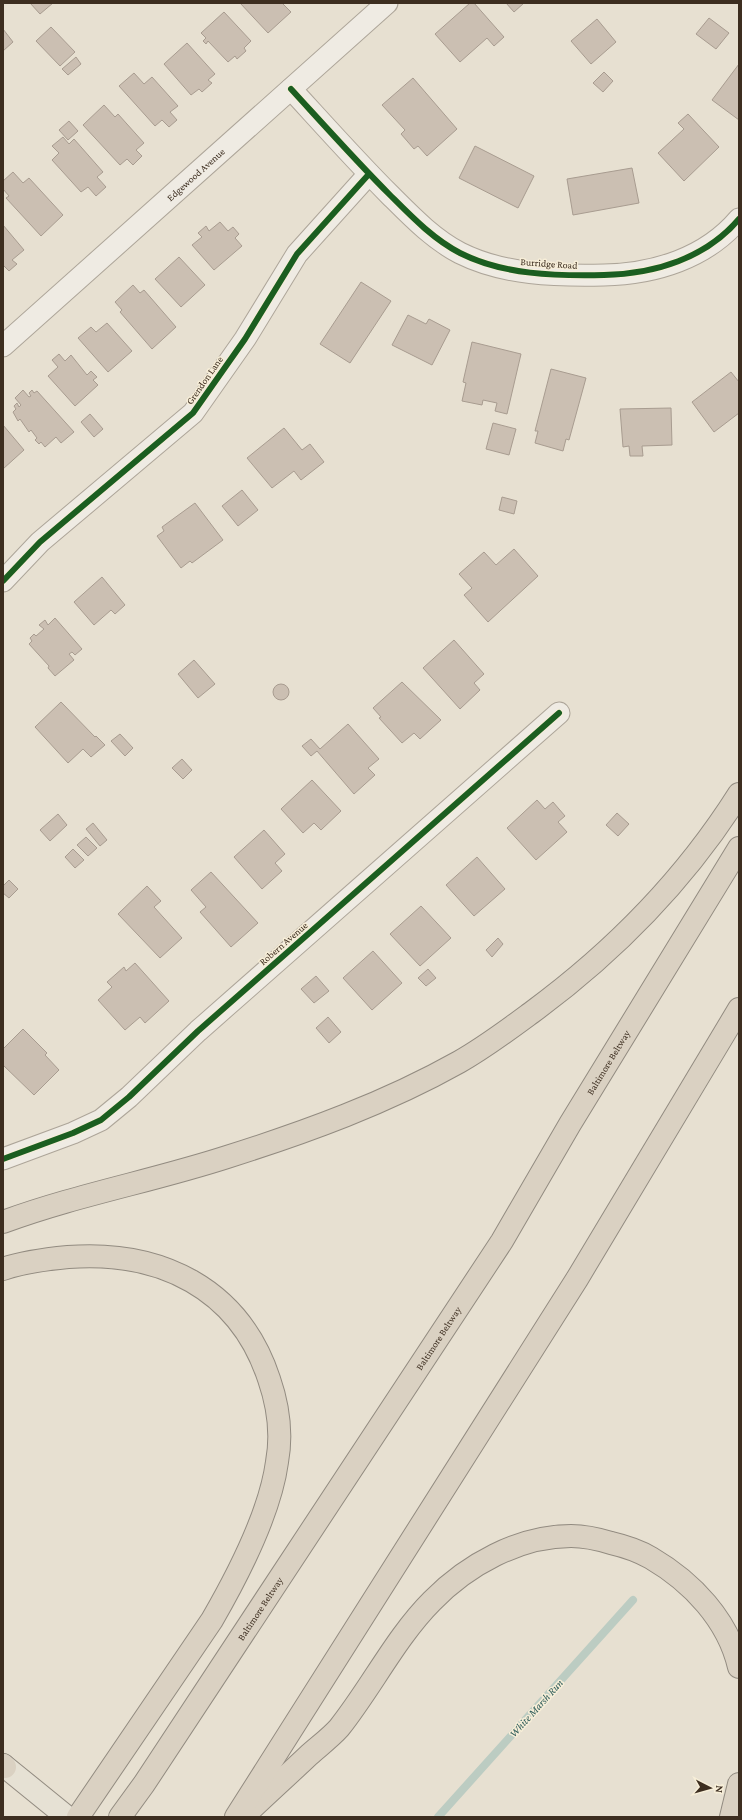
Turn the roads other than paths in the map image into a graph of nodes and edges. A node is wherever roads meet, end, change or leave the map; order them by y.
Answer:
1 (387, 3) edge
2 (291, 89) junction
3 (369, 174) junction
4 (739, 219) edge
5 (3, 346) edge
6 (3, 581) edge
7 (559, 713) dead end
8 (739, 794) edge
9 (739, 848) edge
10 (739, 1009) edge
11 (3, 1159) edge
12 (3, 1222) edge
13 (3, 1269) edge
14 (739, 1667) edge
15 (4, 1766) edge
16 (739, 1784) edge
17 (67, 1817) edge
18 (78, 1817) edge
19 (120, 1817) edge
20 (236, 1817) edge
21 (243, 1817) edge
22 (730, 1817) edge

1 - 2 street, Edgewood Avenue
2 - 3 street, Burridge Road
2 - 5 street, Edgewood Avenue
3 - 4 street, Burridge Road
3 - 6 street, Grendon Lane
7 - 11 street, Robern Avenue
8 - 12 highway
9 - 19 highway, Baltimore Beltway
10 - 20 highway
13 - 18 highway
14 - 21 highway
15 - 17 main road
16 - 22 highway

